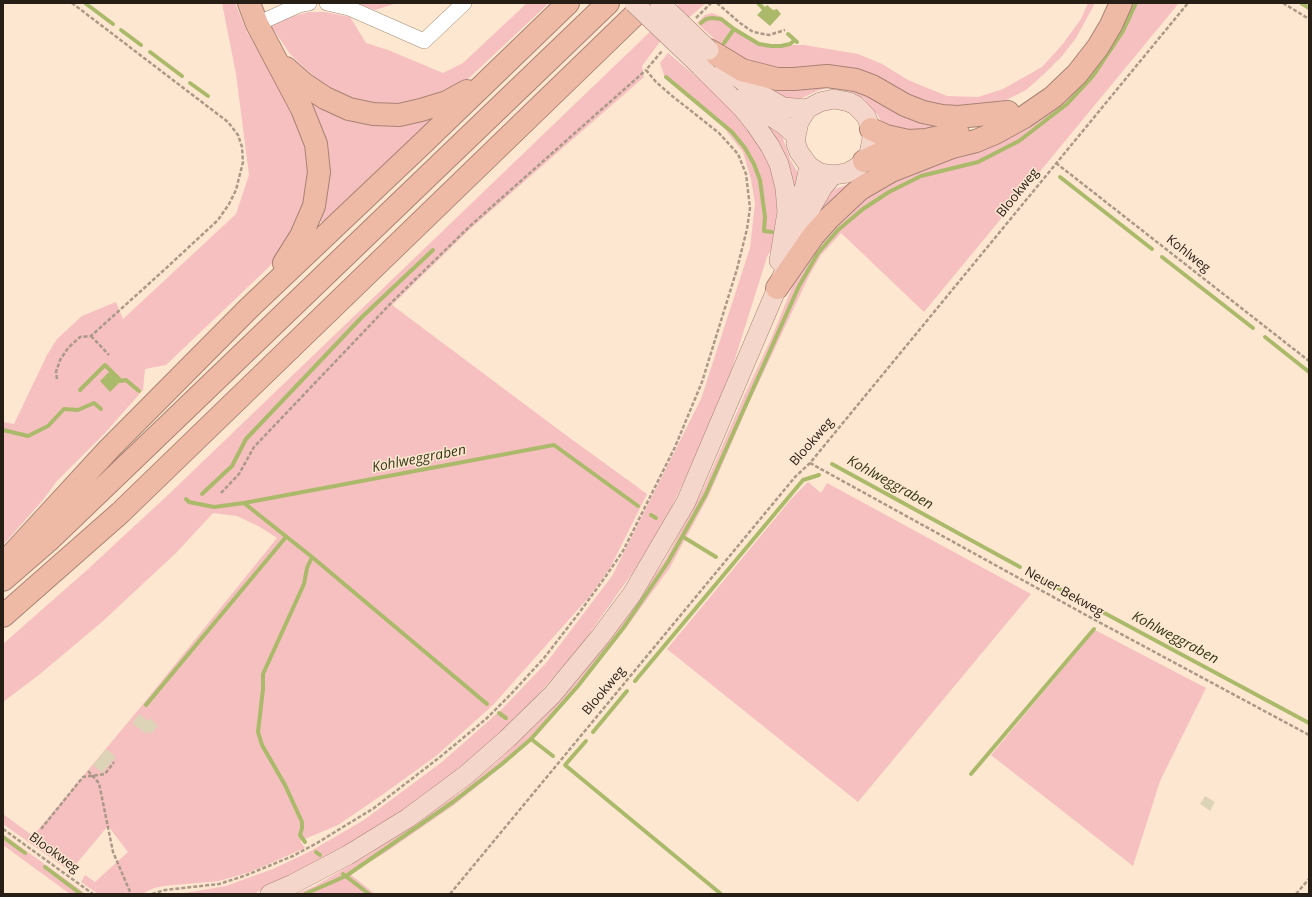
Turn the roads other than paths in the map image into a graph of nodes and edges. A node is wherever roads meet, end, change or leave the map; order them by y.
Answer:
1 (249, 3) edge
2 (309, 3) edge
3 (327, 3) edge
4 (464, 3) edge
5 (568, 3) edge
6 (608, 3) edge
7 (634, 3) edge
8 (648, 3) edge
9 (660, 3) edge
10 (1108, 3) edge
11 (1121, 3) edge
12 (257, 24) junction
13 (705, 58) junction
14 (276, 59) junction
15 (489, 78) junction
16 (807, 109) junction
17 (1008, 112) junction
18 (871, 129) junction
19 (796, 136) junction
20 (952, 147) junction
21 (864, 161) junction
22 (809, 166) junction
23 (833, 175) junction
24 (779, 261) junction
25 (777, 288) junction
26 (249, 308) junction
27 (746, 357) junction
28 (3, 564) edge
29 (3, 580) edge
30 (3, 616) edge
31 (270, 894) edge

1 - 12 highway
2 - 12 lane
3 - 4 lane
5 - 15 highway
6 - 29 highway
7 - 13 main road, bridge
8 - 30 highway
9 - 13 main road, bridge
10 - 17 highway
11 - 20 highway
12 - 14 highway
13 - 16 main road
13 - 17 highway
13 - 19 main road
13 - 24 main road
14 - 15 highway
14 - 26 highway
15 - 26 highway
16 - 18 main road
16 - 19 main road
17 - 18 highway
18 - 21 main road
19 - 22 main road
20 - 21 highway
20 - 25 highway
21 - 23 main road
22 - 23 main road
22 - 24 main road
23 - 25 main road
24 - 27 main road
25 - 27 main road
26 - 28 highway
27 - 31 main road

